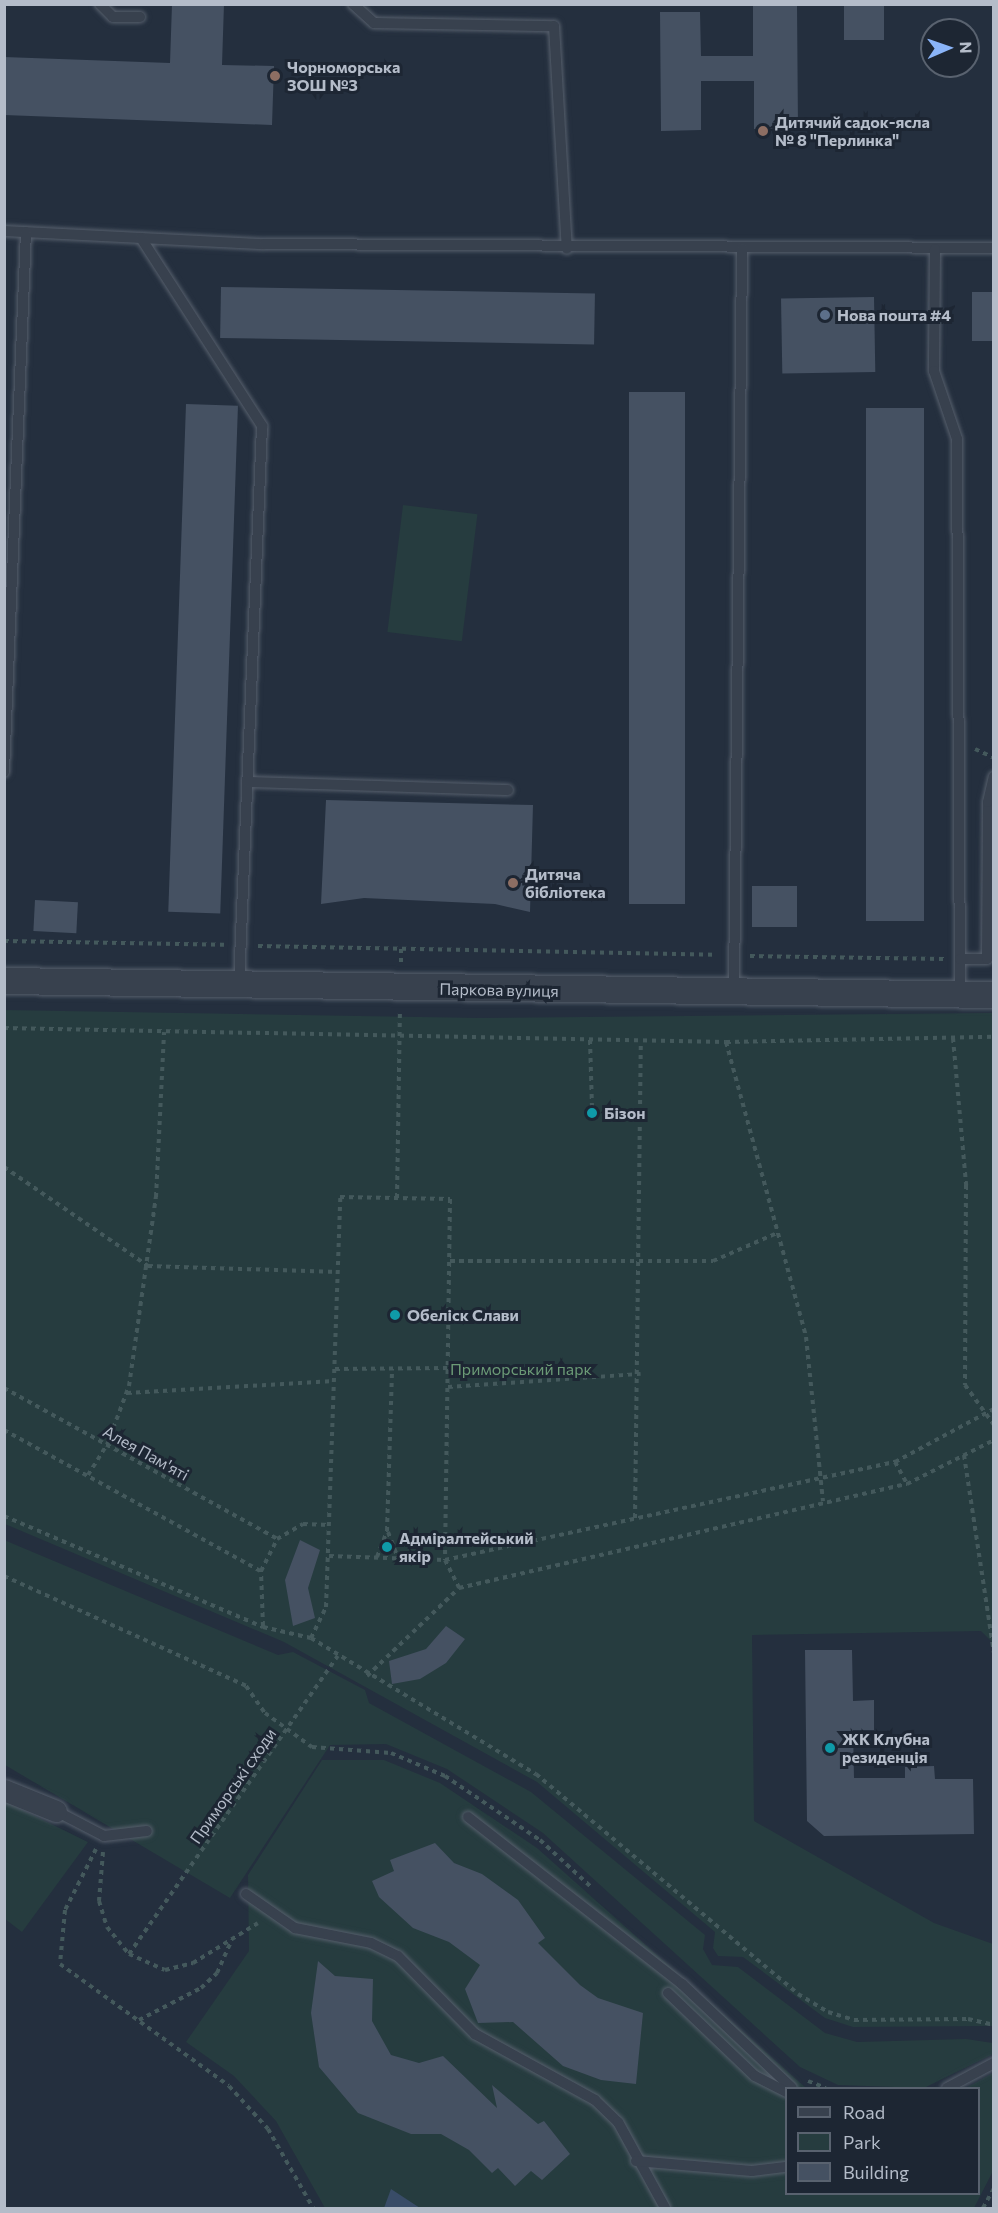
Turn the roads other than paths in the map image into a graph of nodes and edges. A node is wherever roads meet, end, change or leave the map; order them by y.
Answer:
1 (100, 4) edge
2 (353, 4) edge
3 (140, 17) dead end
4 (4, 231) edge
5 (26, 232) junction
6 (141, 238) junction
7 (742, 248) junction
8 (993, 248) edge
9 (567, 249) junction
10 (935, 249) junction
11 (4, 772) edge
12 (993, 777) edge
13 (247, 782) junction
14 (508, 790) dead end
15 (960, 959) junction
16 (4, 981) edge
17 (238, 985) junction
18 (734, 994) junction
19 (960, 995) junction
20 (993, 995) edge
21 (4, 1790) edge
22 (56, 1811) joint
23 (468, 1817) dead end
24 (147, 1831) dead end
25 (246, 1894) dead end
26 (668, 1993) dead end
27 (993, 2063) edge
28 (791, 2087) edge
29 (949, 2087) edge
30 (785, 2091) edge
31 (636, 2161) junction
32 (785, 2167) edge
33 (665, 2208) edge

1 - 3 lane
2 - 9 lane
4 - 5 lane
5 - 6 lane
5 - 11 lane
6 - 9 lane
6 - 13 lane
7 - 9 lane
7 - 10 lane
7 - 18 lane
8 - 10 lane
10 - 15 lane
12 - 15 lane
13 - 14 lane
13 - 17 lane
15 - 19 lane
16 - 17 street, Паркова вулиця
17 - 18 street, Паркова вулиця
18 - 19 street, Паркова вулиця
19 - 20 street, Паркова вулиця
21 - 22 street
22 - 24 lane
23 - 28 lane
25 - 31 lane
26 - 30 lane
27 - 29 lane
31 - 32 lane
31 - 33 lane

